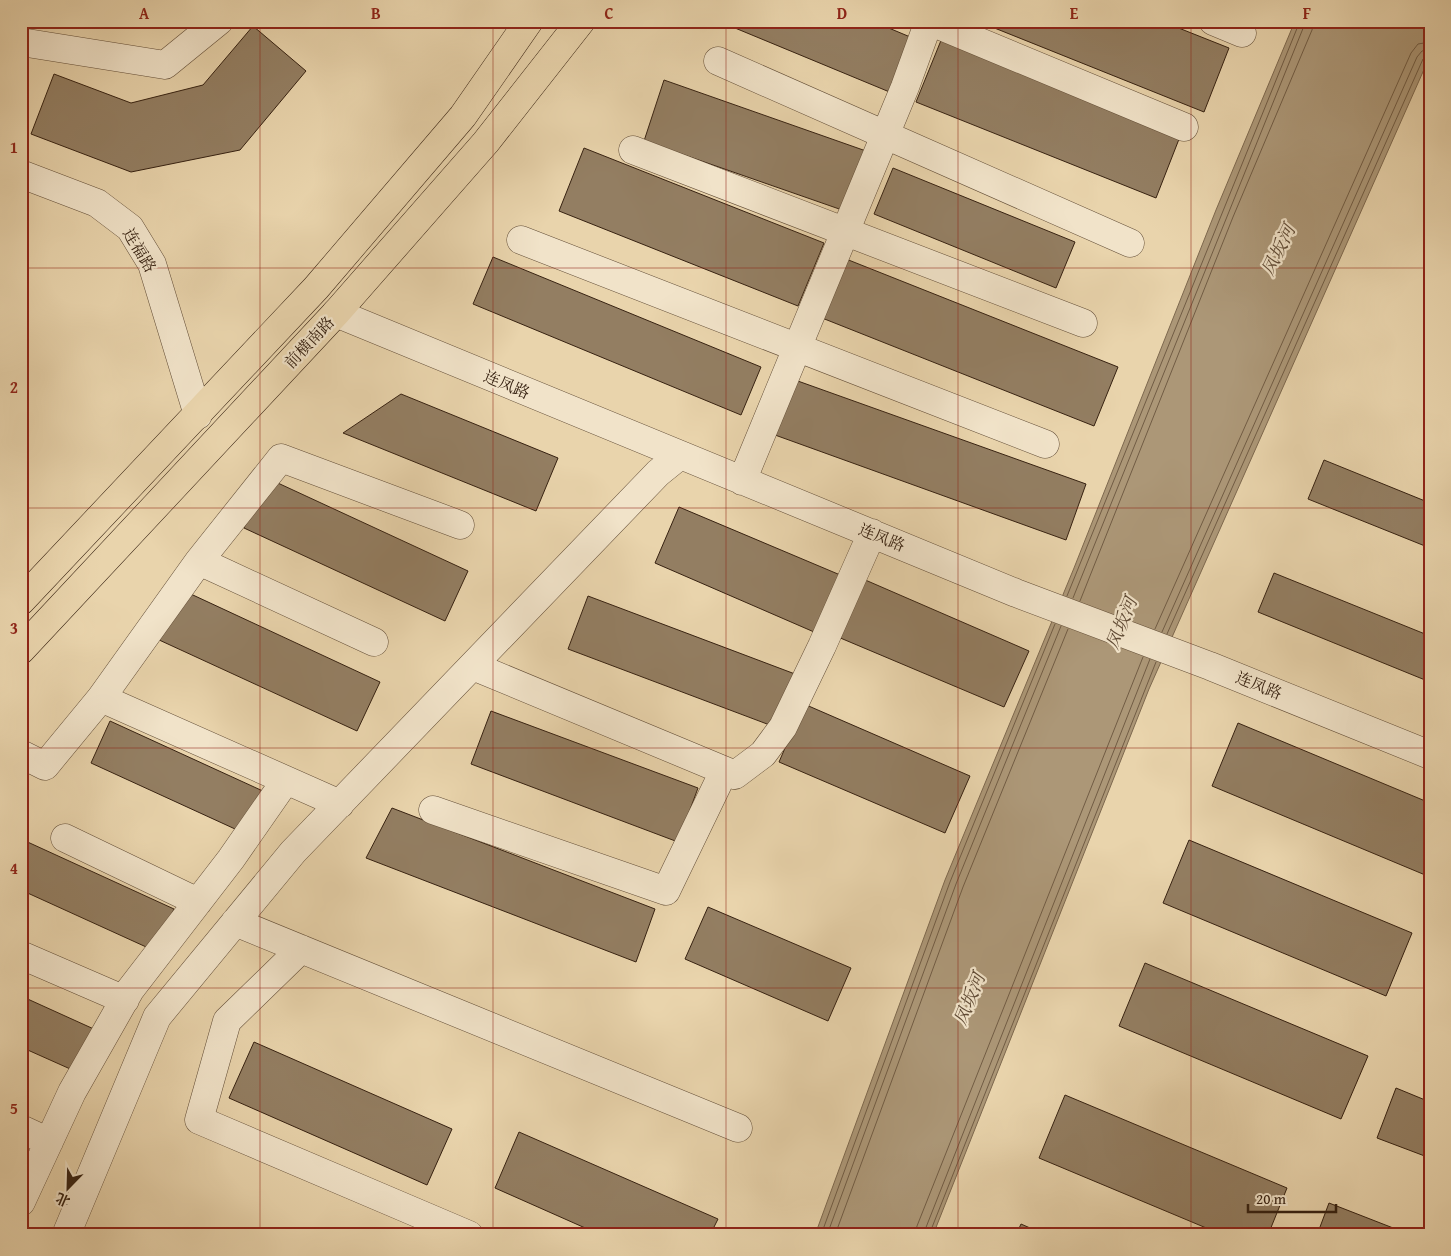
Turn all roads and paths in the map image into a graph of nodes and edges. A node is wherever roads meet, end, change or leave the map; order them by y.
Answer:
1 (218, 21) edge
2 (529, 21) edge
3 (581, 21) edge
4 (929, 21) edge
5 (1214, 21) edge
6 (1242, 33) dead end
7 (21, 42) edge
8 (718, 61) dead end
9 (1184, 127) dead end
10 (885, 135) junction
11 (633, 150) dead end
12 (21, 174) edge
13 (844, 233) junction
14 (521, 240) dead end
15 (1130, 243) dead end
16 (336, 313) junction
17 (1083, 323) dead end
18 (797, 348) junction
19 (198, 415) junction
20 (1045, 444) dead end
21 (679, 456) junction
22 (742, 480) junction
23 (460, 525) dead end
24 (872, 533) junction
25 (199, 561) junction
26 (21, 601) edge
27 (374, 642) dead end
28 (21, 650) edge
29 (473, 666) junction
30 (101, 698) junction
31 (21, 754) edge
32 (1430, 755) edge
33 (724, 771) junction
34 (286, 780) junction
35 (340, 804) junction
36 (433, 810) dead end
37 (64, 838) dead end
38 (198, 902) junction
39 (235, 922) junction
40 (301, 949) junction
41 (21, 955) edge
42 (125, 1000) junction
43 (738, 1128) dead end
44 (21, 1129) edge
45 (49, 1142) junction
46 (21, 1202) edge
47 (66, 1235) edge
48 (469, 1235) edge

1 - 7 street
2 - 19 main road, 前横南路
3 - 16 main road, 前横南路
4 - 9 street
4 - 10 street
5 - 6 street
8 - 10 street
10 - 13 street
10 - 15 street
11 - 13 street
12 - 19 street, 连福路
13 - 17 street
13 - 18 street
14 - 18 street
16 - 21 street, 连凤路
16 - 28 main road, 前横南路
18 - 20 street
18 - 22 street
19 - 26 main road, 前横南路
21 - 22 street, 连凤路
21 - 29 street
22 - 24 street, 连凤路
23 - 25 street
24 - 32 street, 连凤路
24 - 33 street
25 - 27 street
25 - 30 street
29 - 33 street
29 - 35 street
30 - 31 street
30 - 34 street
33 - 36 street
34 - 35 street
34 - 38 street
35 - 39 street
37 - 38 street
38 - 42 street
39 - 40 street
39 - 47 street
40 - 43 street
40 - 48 street
41 - 42 street
42 - 45 street
44 - 45 street
45 - 46 street

